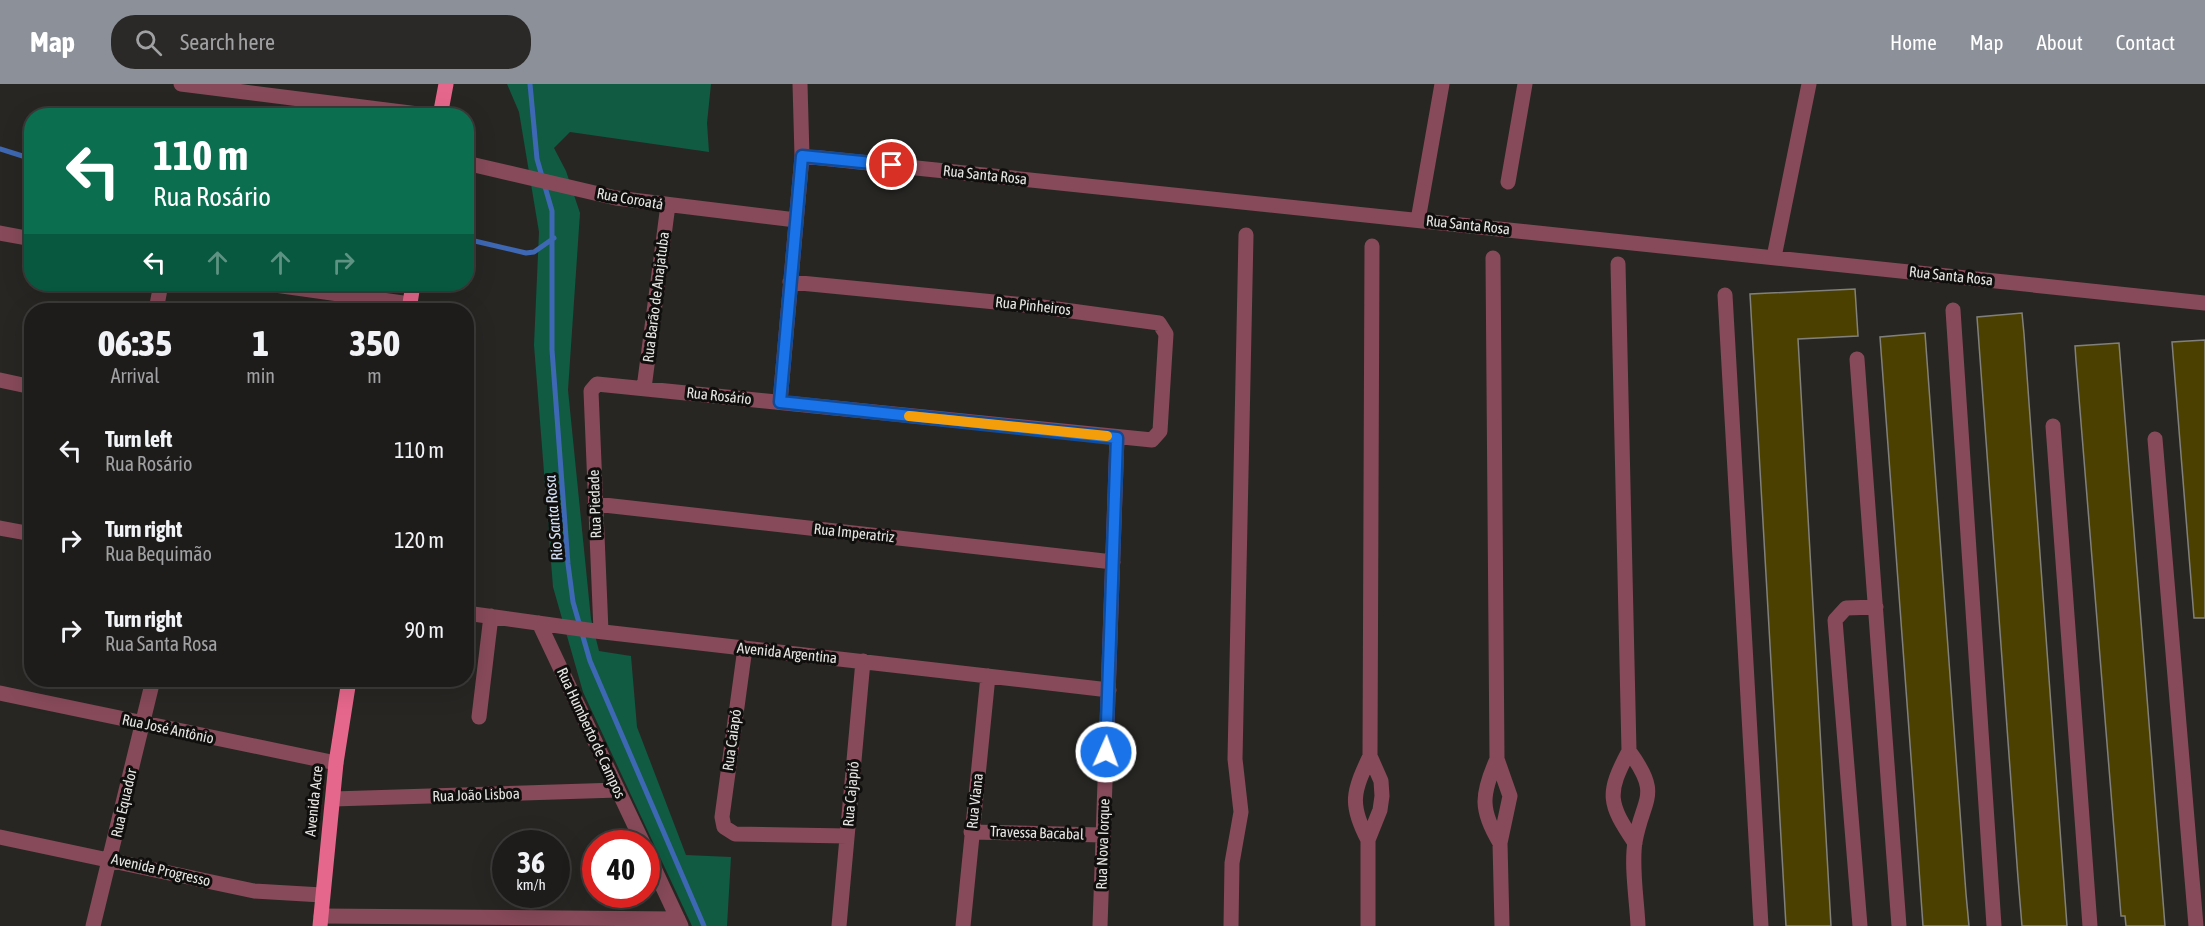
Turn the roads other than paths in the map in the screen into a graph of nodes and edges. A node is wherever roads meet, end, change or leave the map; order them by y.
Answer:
1 (181, 84) edge
2 (446, 84) edge
3 (800, 84) edge
4 (1442, 84) edge
5 (1525, 84) edge
6 (1809, 84) edge
7 (371, 108) edge
8 (442, 108) edge
9 (802, 156) junction
10 (474, 165) edge
11 (1508, 182) dead end
12 (668, 206) junction
13 (796, 220) junction
14 (1418, 220) junction
15 (0, 233) edge
16 (1246, 235) dead end
17 (24, 238) edge
18 (1372, 246) dead end
19 (1774, 257) junction
20 (1492, 258) dead end
21 (1618, 264) dead end
22 (790, 282) junction
23 (311, 291) edge
24 (1725, 295) dead end
25 (385, 303) edge
26 (2205, 303) edge
27 (1953, 310) dead end
28 (1857, 359) dead end
29 (0, 380) edge
30 (602, 384) joint
31 (24, 385) edge
32 (644, 388) junction
33 (780, 402) junction
34 (2053, 426) dead end
35 (1157, 437) joint
36 (1117, 438) junction
37 (2155, 439) dead end
38 (595, 504) junction
39 (0, 528) edge
40 (24, 532) edge
41 (1113, 562) junction
42 (1876, 607) junction
43 (474, 614) edge
44 (490, 616) junction
45 (539, 623) junction
46 (598, 631) junction
47 (745, 648) junction
48 (863, 661) junction
49 (988, 676) junction
50 (151, 687) edge
51 (348, 687) edge
52 (1109, 690) junction
53 (0, 693) edge
54 (479, 717) dead end
55 (143, 724) junction
56 (1629, 751) junction
57 (1370, 756) junction
58 (1497, 759) junction
59 (336, 763) junction
60 (618, 790) junction
61 (333, 799) junction
62 (637, 830) edge
63 (971, 832) junction
64 (1104, 835) junction
65 (0, 837) edge
66 (847, 837) junction
67 (1368, 840) junction
68 (1500, 843) junction
69 (1635, 843) junction
70 (110, 859) junction
71 (660, 881) edge
72 (322, 895) junction
73 (320, 921) edge
74 (539, 922) edge
75 (680, 923) edge
76 (93, 926) edge
77 (839, 926) edge
78 (963, 926) edge
79 (1100, 926) edge
80 (1231, 926) edge
81 (1368, 926) edge
82 (1502, 926) edge
83 (1638, 926) edge
84 (1761, 926) edge
85 (1860, 926) edge
86 (1899, 926) edge
87 (1994, 926) edge
88 (2090, 926) edge
89 (2196, 926) edge

1 - 7 street
2 - 8 main road
3 - 9 street
4 - 14 street
5 - 11 street
6 - 19 street
9 - 13 street
9 - 14 street, Rua Santa Rosa
10 - 12 street, Rua Coroatá
12 - 13 street, Rua Coroatá
12 - 32 street, Rua Barão de Anajatuba
13 - 22 street
14 - 19 street, Rua Santa Rosa
15 - 17 street
16 - 80 street
18 - 57 street
19 - 26 street, Rua Santa Rosa
20 - 58 street
21 - 56 street
22 - 33 street
22 - 35 street, Rua Pinheiros
23 - 25 street
24 - 84 street
27 - 87 street
28 - 42 street
29 - 31 street
30 - 32 street, Rua Rosário
30 - 38 street, Rua Piedade
32 - 33 street, Rua Rosário
33 - 36 street, Rua Rosário
34 - 88 street
35 - 36 street, Rua Rosário
36 - 41 street, Rua Nova Iorque
37 - 89 street
38 - 41 street, Rua Imperatriz
38 - 46 street, Rua Piedade
39 - 40 street
41 - 52 street, Rua Nova Iorque
42 - 85 street
42 - 86 street
43 - 44 street, Avenida Argentina
44 - 45 street, Avenida Argentina
44 - 54 street
45 - 46 street, Avenida Argentina
45 - 60 street, Rua Humberto de Campos
46 - 47 street, Avenida Argentina
47 - 48 street, Avenida Argentina
47 - 66 street, Rua Caiapó
48 - 49 street, Avenida Argentina
48 - 66 street, Rua Cajapió
49 - 52 street, Avenida Argentina
49 - 63 street, Rua Viana
50 - 55 street, Rua Equador
51 - 59 main road, Avenida Acre
52 - 64 street, Rua Nova Iorque
53 - 55 street, Rua José Antônio
55 - 59 street, Rua José Antônio
55 - 70 street, Rua Equador
56 - 69 street
56 - 69 street
57 - 67 street
57 - 67 street
58 - 68 street
58 - 68 street
59 - 61 main road, Avenida Acre
60 - 61 street, Rua João Lisboa
60 - 62 street, Rua Humberto de Campos
61 - 72 main road, Avenida Acre
63 - 64 street, Travessa Bacabal
63 - 78 street, Rua Viana
64 - 79 street, Rua Nova Iorque
65 - 70 street, Avenida Progresso
66 - 77 street, Rua Cajapió
67 - 81 street
68 - 82 street
69 - 83 street
70 - 72 street, Avenida Progresso
70 - 76 street, Rua Equador
71 - 75 street
72 - 73 main road, Avenida Acre
73 - 74 street
74 - 75 street

